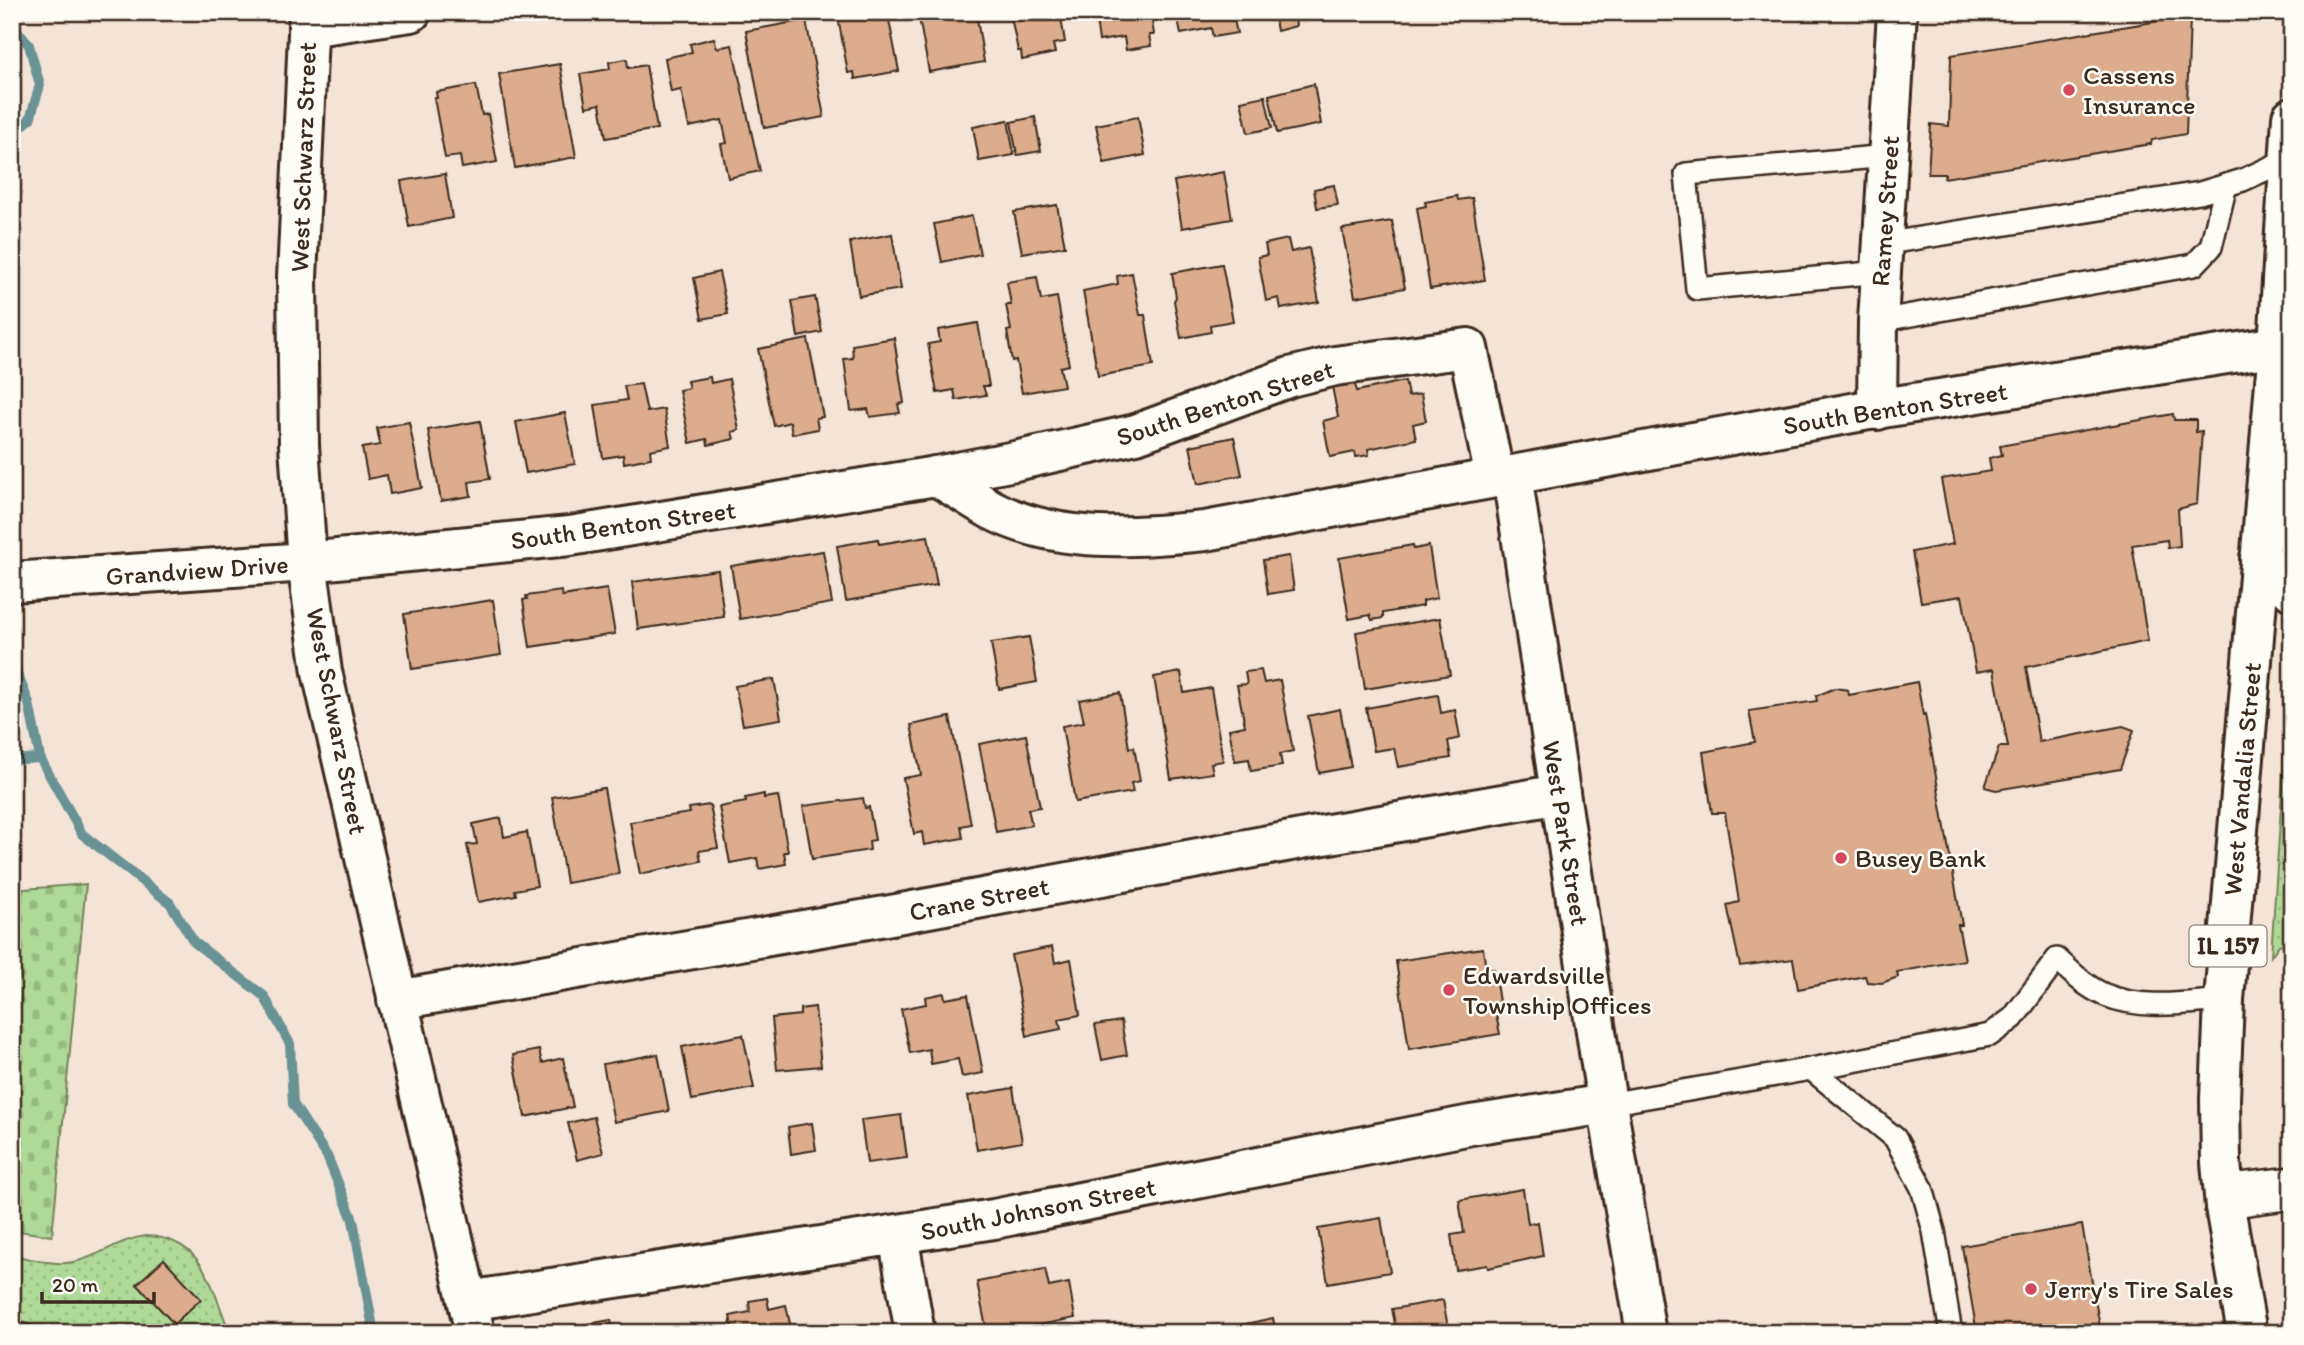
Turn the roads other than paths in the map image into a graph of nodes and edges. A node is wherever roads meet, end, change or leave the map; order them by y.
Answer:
1 (411, 12) edge
2 (1897, 12) edge
3 (309, 20) edge
4 (2292, 117) edge
5 (1888, 156) junction
6 (2289, 159) junction
7 (2226, 185) junction
8 (1882, 258) junction
9 (1878, 321) junction
10 (2278, 346) junction
11 (1877, 410) junction
12 (936, 476) junction
13 (1504, 477) junction
14 (2260, 558) junction
15 (307, 562) junction
16 (12, 582) edge
17 (2292, 591) edge
18 (1560, 794) junction
19 (397, 1000) junction
20 (2224, 1000) junction
21 (1811, 1069) junction
22 (1607, 1104) junction
23 (2292, 1178) edge
24 (2224, 1196) junction
25 (2292, 1198) edge
26 (898, 1235) junction
27 (471, 1317) edge
28 (915, 1333) edge
29 (1646, 1333) edge
30 (1951, 1333) edge
31 (2247, 1333) edge

1 - 3 street
2 - 5 street, Ramey Street
3 - 15 street, West Schwarz Street
4 - 6 street, IL 157
5 - 8 street, Ramey Street
5 - 8 lane
6 - 7 lane
6 - 10 street, IL 157
7 - 8 lane
7 - 9 lane
8 - 9 street, Ramey Street
9 - 11 street, Ramey Street
10 - 11 street, South Benton Street
10 - 14 street, IL 157
11 - 13 street, South Benton Street
12 - 13 street
12 - 13 street, South Benton Street
12 - 15 street, South Benton Street
13 - 18 street, West Park Street
14 - 17 street
14 - 20 street, West Vandalia Street / IL 157
15 - 16 street, Grandview Drive
15 - 19 street, West Schwarz Street
18 - 19 street, Crane Street
18 - 22 street, West Park Street
19 - 27 street, West Schwarz Street
20 - 21 lane
20 - 24 street, West Vandalia Street / IL 157
21 - 22 lane
21 - 30 lane
22 - 26 street, South Johnson Street
22 - 29 street, West Park Street
23 - 24 lane
24 - 25 lane
24 - 31 street, West Vandalia Street / IL 157
26 - 27 street, South Johnson Street
26 - 28 street

